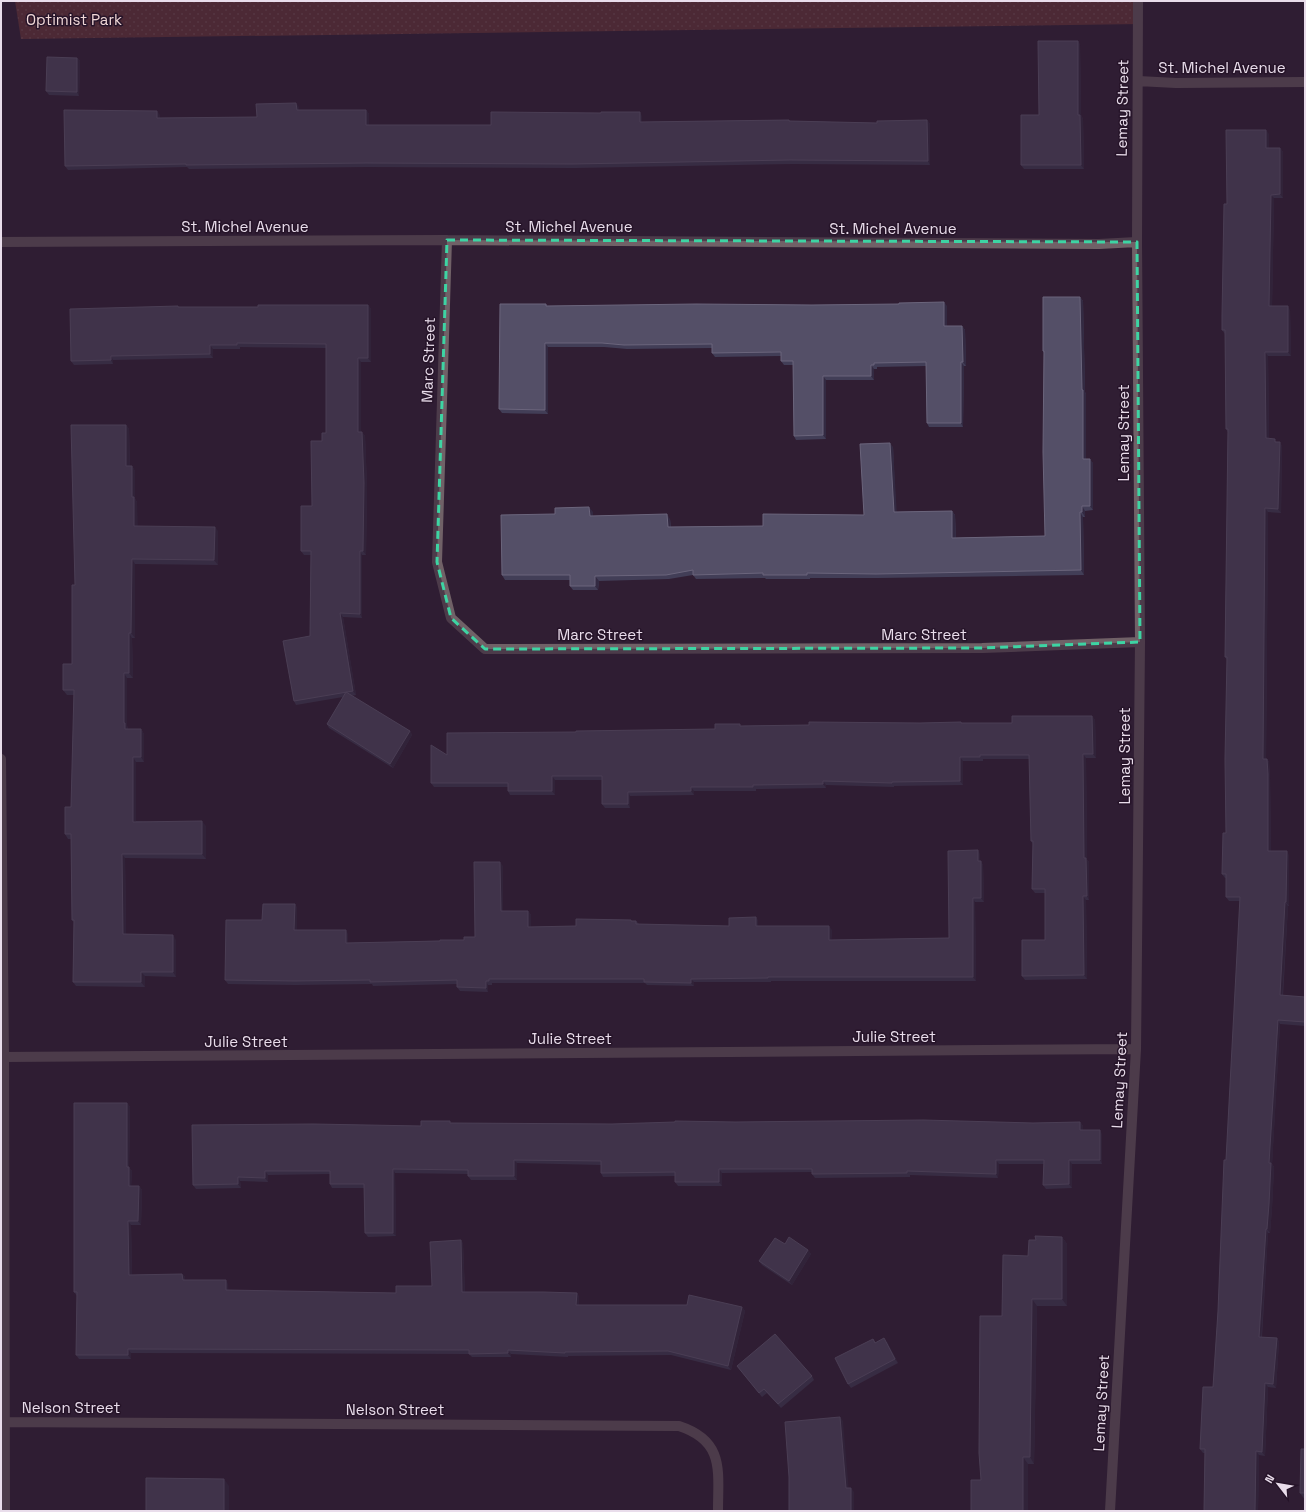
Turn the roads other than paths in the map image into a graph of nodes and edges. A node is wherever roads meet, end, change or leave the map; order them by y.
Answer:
1 (1138, 1) edge
2 (1138, 81) junction
3 (1305, 82) edge
4 (447, 240) junction
5 (1, 242) edge
6 (1137, 242) junction
7 (1140, 642) junction
8 (1, 759) edge
9 (1136, 1049) junction
10 (4, 1057) junction
11 (4, 1422) edge
12 (6, 1511) edge
13 (718, 1511) edge
14 (1110, 1511) edge

1 - 2 street, Lemay Street
2 - 3 street, St. Michel Avenue
2 - 6 street, Lemay Street
4 - 5 street, St. Michel Avenue
4 - 6 street, St. Michel Avenue
4 - 7 street, Marc Street
6 - 7 street, Lemay Street
7 - 9 street, Lemay Street
8 - 10 street
9 - 10 street, Julie Street
9 - 14 street, Lemay Street
10 - 11 street
11 - 12 street
11 - 13 street, Nelson Street

